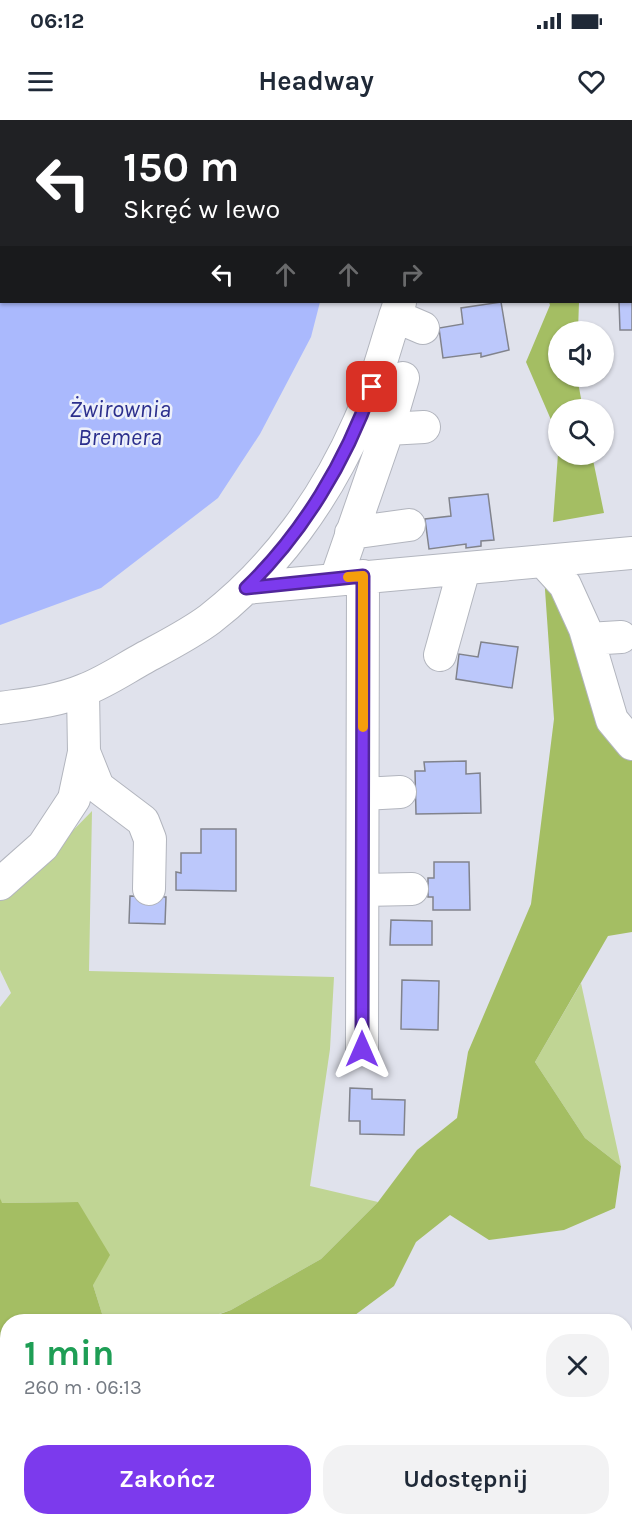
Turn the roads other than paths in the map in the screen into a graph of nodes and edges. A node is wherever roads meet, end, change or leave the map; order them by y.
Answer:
1 (406, 315) edge
2 (403, 378) dead end
3 (424, 428) dead end
4 (388, 429) junction
5 (409, 525) dead end
6 (351, 533) junction
7 (632, 553) edge
8 (543, 561) junction
9 (464, 569) junction
10 (349, 577) junction
11 (246, 588) junction
12 (621, 637) dead end
13 (588, 639) junction
14 (440, 656) dead end
15 (83, 691) junction
16 (0, 708) edge
17 (621, 709) edge
18 (632, 744) edge
19 (84, 752) junction
20 (400, 792) dead end
21 (363, 794) junction
22 (0, 884) edge
23 (149, 889) dead end
24 (412, 889) dead end
25 (363, 890) junction
26 (362, 1049) dead end

1 - 11 street
2 - 4 street
3 - 4 street
4 - 6 street
5 - 6 street
6 - 10 street
7 - 8 street
8 - 9 street
8 - 13 street
9 - 10 street
9 - 14 street
10 - 11 street
10 - 21 street
11 - 15 street
12 - 13 street
13 - 17 street
15 - 16 street
15 - 19 street
17 - 18 street
19 - 22 street
19 - 23 street
20 - 21 street
21 - 25 street
24 - 25 street
25 - 26 street

